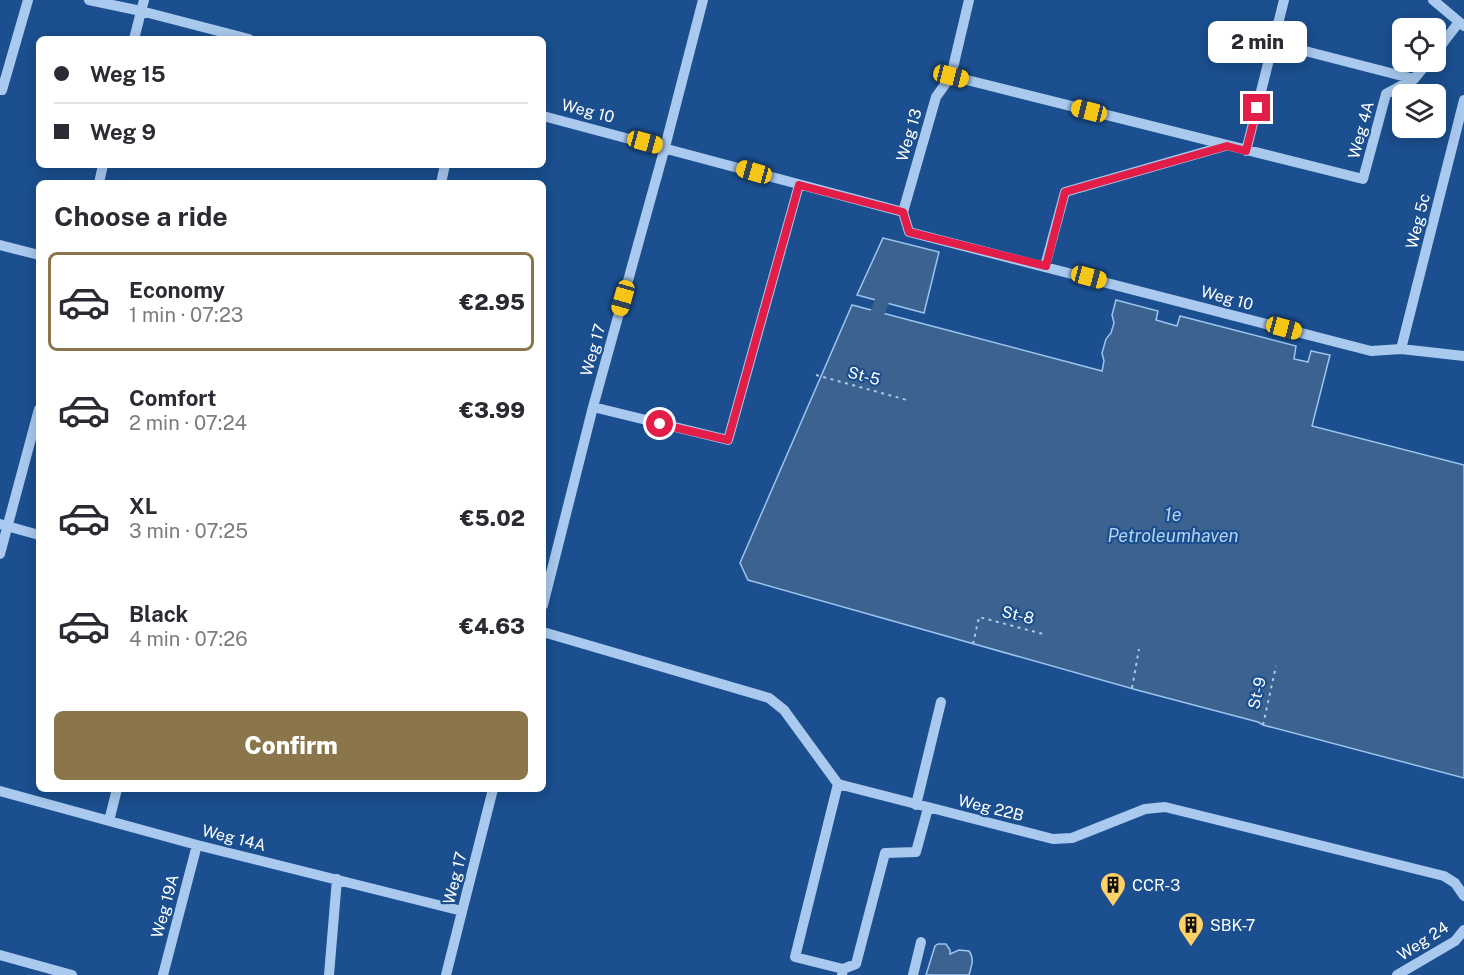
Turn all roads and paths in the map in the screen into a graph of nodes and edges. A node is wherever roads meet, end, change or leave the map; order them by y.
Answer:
1 (28, 0) edge
2 (89, 0) edge
3 (703, 0) edge
4 (969, 0) edge
5 (1284, 0) edge
6 (1433, 0) edge
7 (143, 5) edge
8 (1462, 24) edge
9 (136, 36) edge
10 (240, 36) edge
11 (1446, 41) edge
12 (1274, 43) junction
13 (1420, 72) edge
14 (951, 76) junction
15 (1414, 79) junction
16 (0, 90) edge
17 (1464, 100) edge
18 (546, 117) edge
19 (1227, 146) junction
20 (665, 147) junction
21 (1246, 151) junction
22 (799, 185) junction
23 (903, 212) junction
24 (0, 245) edge
25 (36, 254) edge
26 (1046, 266) junction
27 (1401, 349) junction
28 (1464, 356) edge
29 (816, 375) dead end
30 (907, 400) dead end
31 (593, 407) junction
32 (36, 419) edge
33 (4, 525) edge
34 (36, 534) edge
35 (0, 554) edge
36 (546, 592) edge
37 (546, 633) edge
38 (1043, 634) dead end
39 (974, 644) dead end
40 (1139, 649) dead end
41 (1276, 666) dead end
42 (1132, 688) dead end
43 (941, 702) dead end
44 (1263, 725) dead end
45 (838, 784) junction
46 (0, 791) edge
47 (116, 792) edge
48 (492, 792) edge
49 (916, 805) junction
50 (928, 808) junction
51 (109, 821) junction
52 (197, 845) junction
53 (337, 879) junction
54 (1464, 896) edge
55 (462, 911) junction
56 (1464, 930) edge
57 (921, 942) dead end
58 (0, 955) edge
59 (843, 972) edge
60 (72, 975) edge
61 (163, 975) edge
62 (329, 975) edge
63 (446, 975) edge
64 (913, 975) edge
65 (1397, 975) edge

1 - 16 lane
2 - 7 lane
3 - 20 lane, Weg 17
4 - 14 lane, Weg 13
5 - 12 lane
6 - 8 lane
7 - 9 lane
7 - 10 lane
8 - 11 lane
12 - 15 lane
12 - 21 lane
13 - 15 lane, Weg 4A
14 - 19 lane
14 - 23 lane, Weg 13
15 - 21 lane, Weg 4A
17 - 27 lane, Weg 5c
18 - 20 lane, Weg 10
19 - 21 lane
19 - 26 lane
20 - 22 lane, Weg 10
20 - 31 lane, Weg 17
22 - 23 lane, Weg 10
22 - 31 lane
23 - 26 lane, Weg 10
24 - 25 lane
26 - 27 lane, Weg 10
27 - 28 lane, Weg 10
29 - 30 path, St-5
31 - 36 lane, Weg 17
32 - 33 lane
33 - 34 lane
33 - 35 lane
37 - 45 lane
38 - 39 path, St-8
40 - 42 path
41 - 44 path, St-9
43 - 49 lane
45 - 49 lane, Weg 22B
45 - 59 lane
46 - 51 lane, Weg 14A
47 - 51 lane
48 - 55 lane, Weg 17
49 - 50 lane, Weg 22B
50 - 54 lane, Weg 22B
50 - 59 lane
51 - 52 lane, Weg 14A
52 - 53 lane, Weg 14A
52 - 61 lane, Weg 19A
53 - 55 lane, Weg 14A
53 - 62 lane
55 - 63 lane, Weg 17
56 - 65 lane, Weg 24
57 - 64 lane
58 - 60 lane

